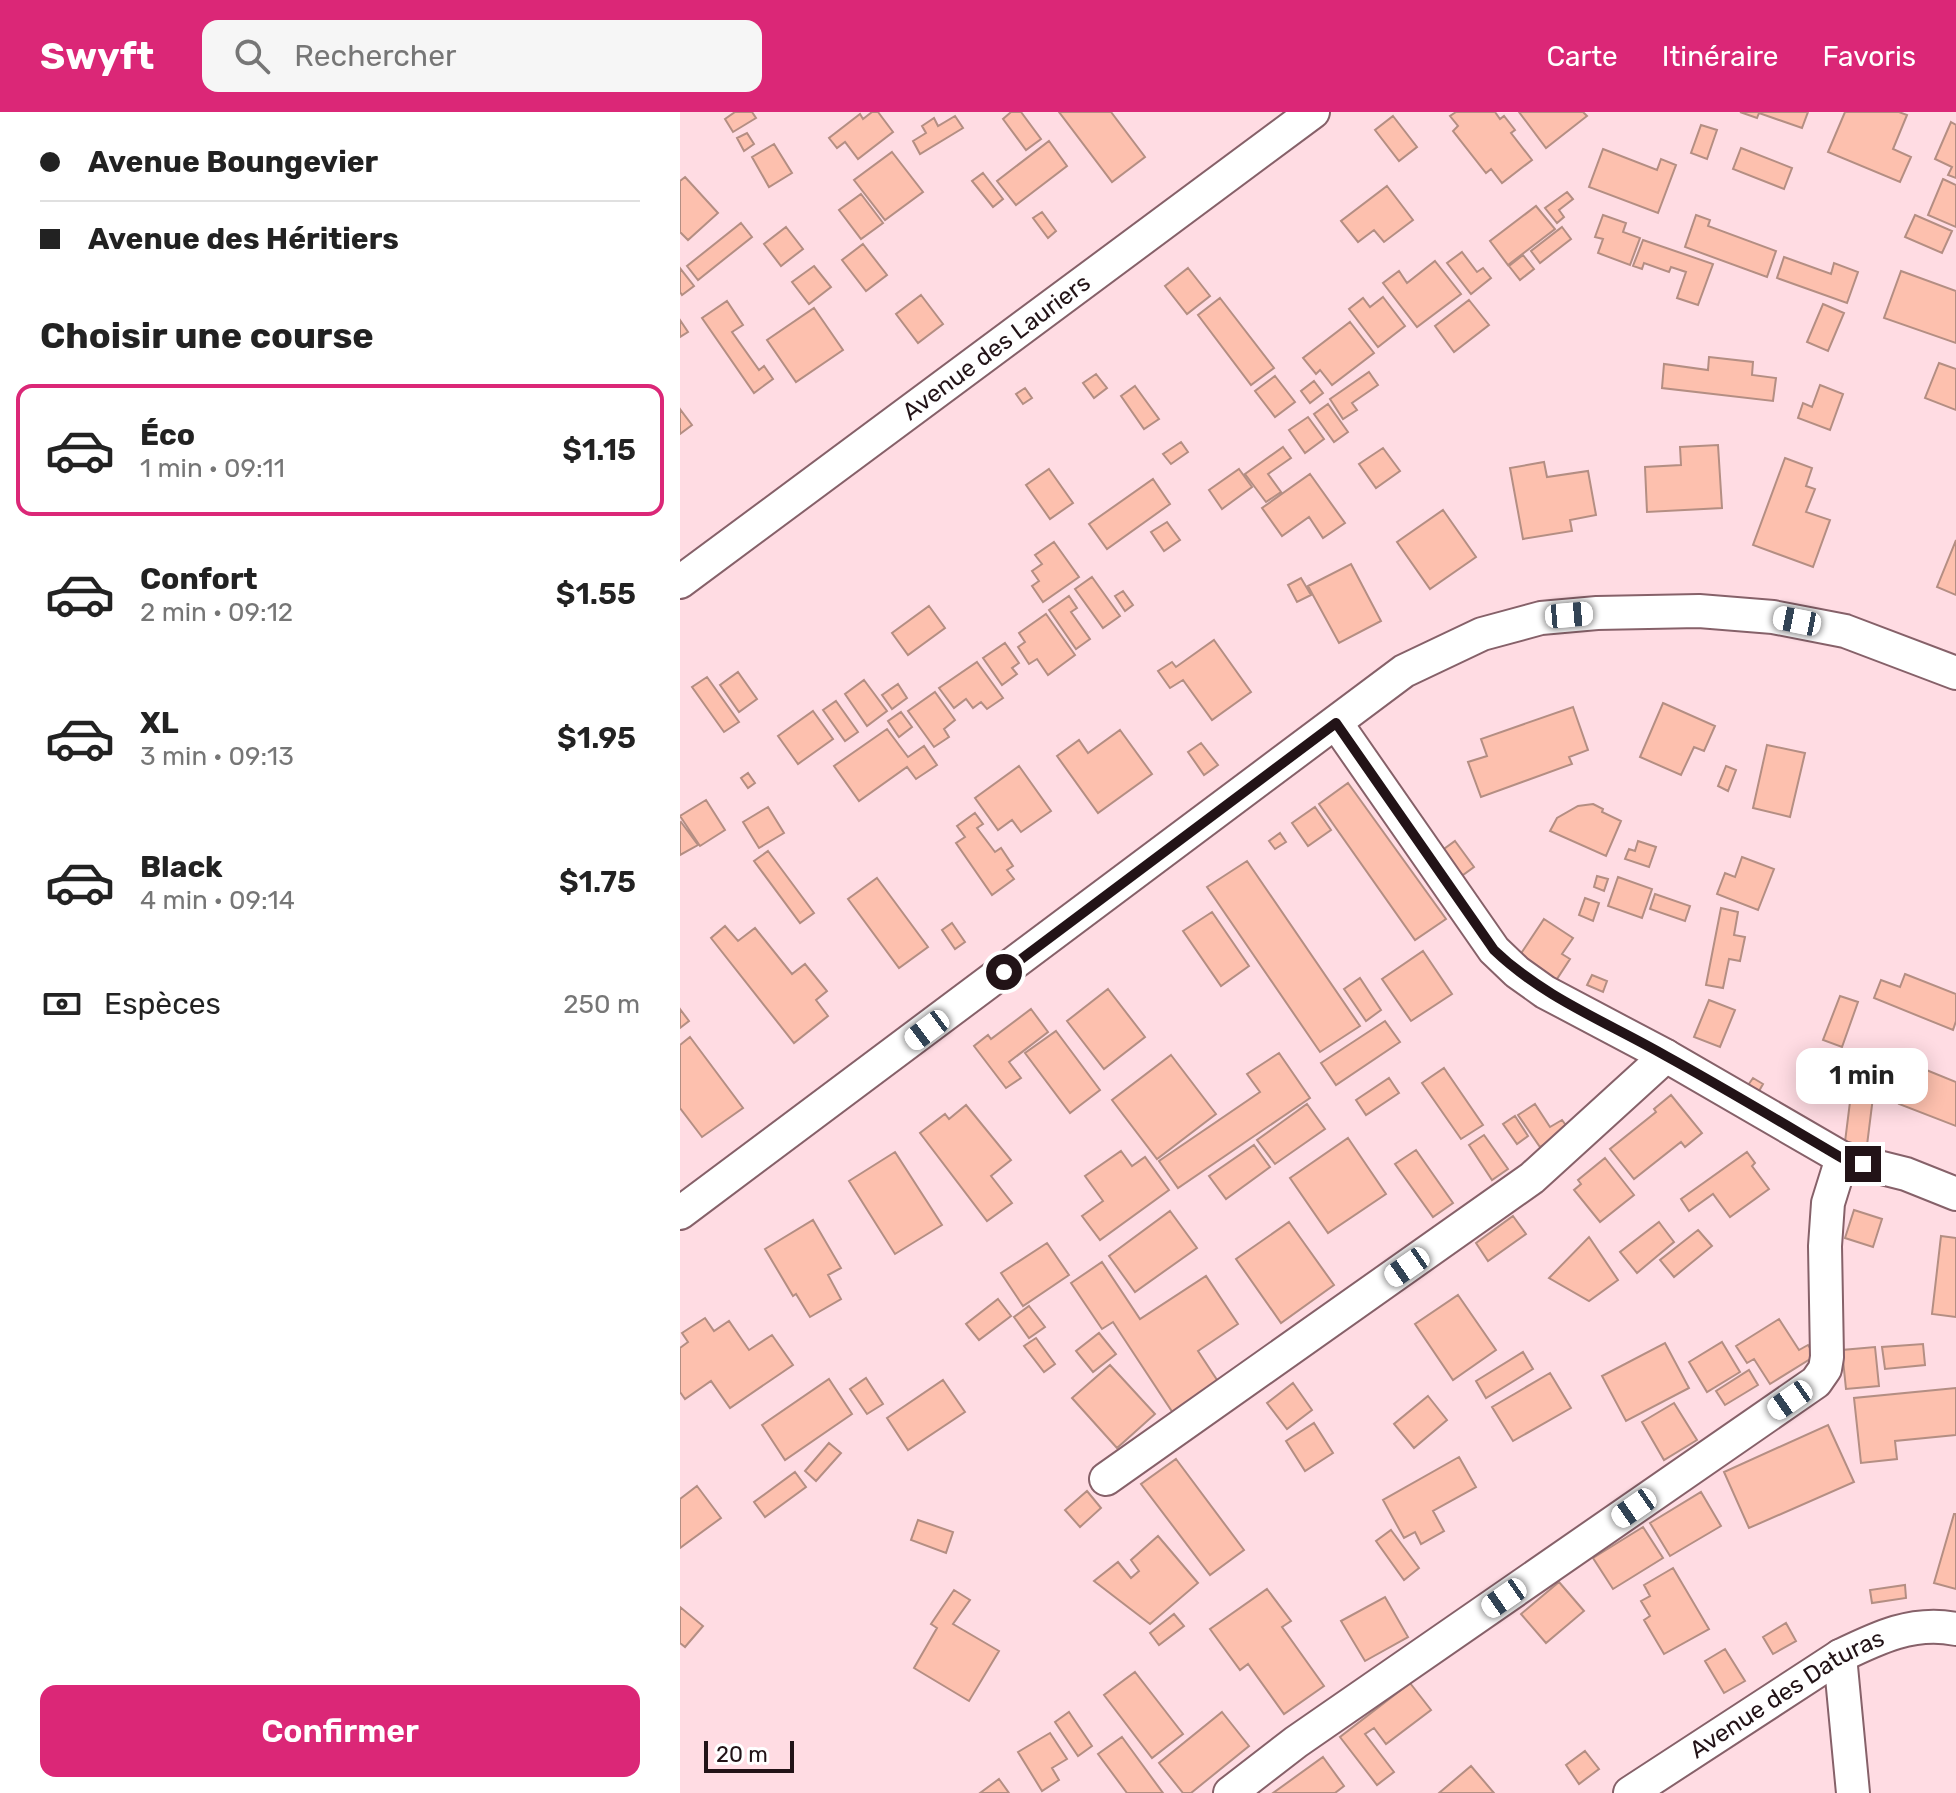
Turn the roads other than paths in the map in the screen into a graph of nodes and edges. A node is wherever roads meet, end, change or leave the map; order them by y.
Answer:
1 (1313, 112) edge
2 (680, 582) edge
3 (1956, 673) edge
4 (1336, 723) junction
5 (1666, 1056) junction
6 (1842, 1158) junction
7 (1956, 1194) edge
8 (680, 1213) edge
9 (1106, 1479) dead end
10 (1956, 1629) edge
11 (1840, 1656) junction
12 (1230, 1793) edge
13 (1630, 1793) edge
14 (1853, 1793) edge

1 - 2 street, Avenue des Lauriers
3 - 4 street
4 - 5 street
4 - 8 street
5 - 6 street
5 - 9 street
6 - 7 street
6 - 12 street
10 - 11 street, Avenue des Daturas
11 - 13 street, Avenue des Daturas
11 - 14 street

